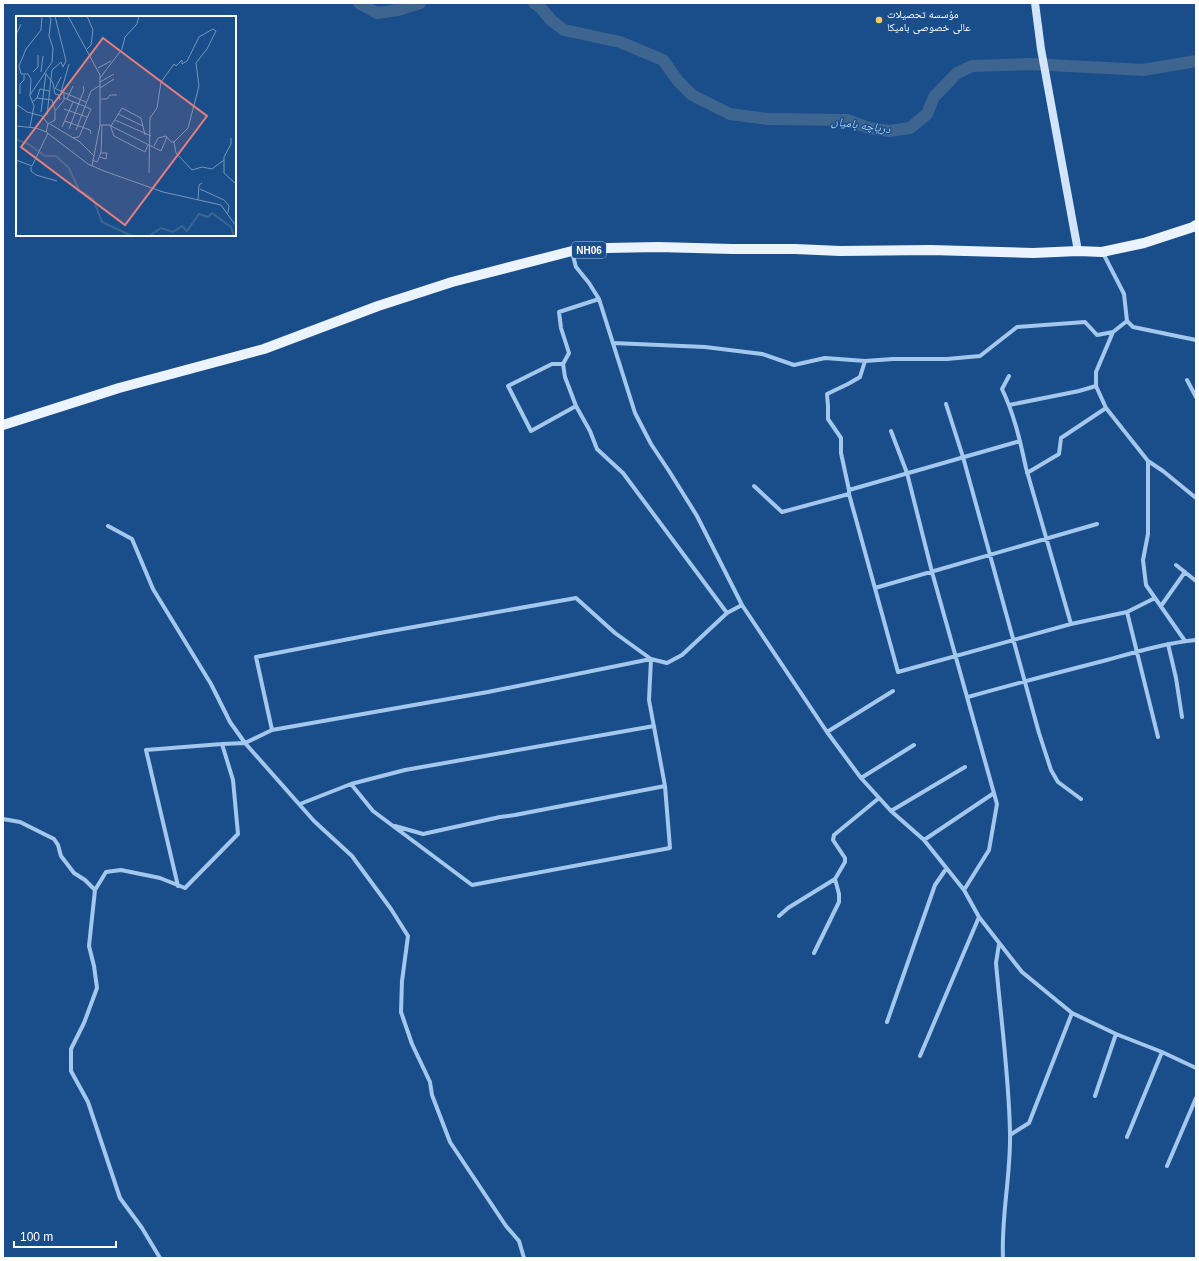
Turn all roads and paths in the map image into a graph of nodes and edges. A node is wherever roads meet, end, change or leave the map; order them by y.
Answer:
1 (1035, 3) edge
2 (1196, 225) edge
3 (1078, 251) junction
4 (572, 252) junction
5 (1102, 252) junction
6 (599, 299) junction
7 (1127, 321) junction
8 (1113, 332) junction
9 (1196, 340) edge
10 (613, 343) junction
11 (865, 361) junction
12 (563, 364) junction
13 (1009, 376) dead end
14 (1187, 380) dead end
15 (1096, 386) junction
16 (1196, 397) edge
17 (946, 404) dead end
18 (1010, 405) junction
19 (576, 406) junction
20 (1106, 408) junction
21 (3, 425) edge
22 (891, 431) dead end
23 (1020, 441) junction
24 (963, 456) junction
25 (1148, 461) junction
26 (907, 473) junction
27 (1027, 473) junction
28 (754, 486) dead end
29 (849, 492) junction
30 (1196, 498) edge
31 (1097, 524) dead end
32 (108, 526) dead end
33 (1046, 539) junction
34 (990, 555) junction
35 (1176, 565) dead end
36 (932, 572) junction
37 (1185, 572) junction
38 (1196, 582) edge
39 (875, 588) junction
40 (1155, 598) junction
41 (742, 605) junction
42 (1161, 606) junction
43 (1127, 612) junction
44 (727, 613) junction
45 (1071, 624) junction
46 (1013, 640) junction
47 (1196, 640) edge
48 (1185, 641) junction
49 (1168, 644) junction
50 (1138, 652) junction
51 (955, 657) junction
52 (651, 659) junction
53 (1025, 681) junction
54 (893, 691) dead end
55 (968, 698) junction
56 (1182, 717) dead end
57 (654, 726) junction
58 (272, 730) junction
59 (827, 732) junction
60 (1158, 737) dead end
61 (245, 743) junction
62 (222, 744) junction
63 (914, 746) dead end
64 (965, 767) dead end
65 (861, 778) junction
66 (351, 784) junction
67 (665, 786) junction
68 (994, 793) junction
69 (879, 798) junction
70 (1081, 799) dead end
71 (300, 804) junction
72 (891, 811) junction
73 (3, 819) edge
74 (392, 825) junction
75 (924, 840) junction
76 (946, 869) junction
77 (835, 879) junction
78 (178, 886) junction
79 (95, 890) junction
80 (964, 890) junction
81 (779, 916) dead end
82 (978, 917) junction
83 (999, 944) junction
84 (814, 953) dead end
85 (1072, 1013) junction
86 (887, 1022) dead end
87 (1116, 1034) junction
88 (1162, 1052) junction
89 (920, 1056) dead end
90 (1196, 1068) edge
91 (1095, 1096) dead end
92 (1196, 1098) edge
93 (1010, 1135) junction
94 (1127, 1137) dead end
95 (1167, 1166) dead end
96 (160, 1258) edge
97 (524, 1258) edge
98 (1003, 1258) edge

1 - 3 main road
2 - 5 main road, NH06
3 - 4 main road, NH06
3 - 5 main road, NH06
4 - 6 street
4 - 21 main road, NH06
5 - 7 street
6 - 10 street
6 - 12 street
7 - 8 street
7 - 9 street
8 - 11 street
8 - 15 street
10 - 11 street
10 - 41 street
11 - 29 street
12 - 19 street
12 - 19 street
13 - 18 street
14 - 16 street
15 - 18 street
15 - 20 street
17 - 24 street
18 - 23 street
19 - 44 street
20 - 25 street
20 - 27 street
22 - 26 street
23 - 24 street
23 - 27 street
24 - 26 street
24 - 34 street
25 - 30 street
25 - 40 street
26 - 29 street
26 - 36 street
27 - 33 street
28 - 29 street
29 - 39 street
31 - 33 street
32 - 61 street
33 - 34 street
33 - 45 street
34 - 36 street
34 - 46 street
35 - 37 street
36 - 39 street
36 - 51 street
37 - 38 street
37 - 42 street
39 - 51 street
40 - 42 street
40 - 43 street
41 - 44 street
41 - 59 street
42 - 48 street
43 - 45 street
43 - 50 street
44 - 52 street
45 - 46 street
46 - 51 street
46 - 53 street
47 - 48 street
48 - 49 street
49 - 50 street
49 - 56 street
50 - 53 street
50 - 60 street
51 - 55 street
52 - 57 street
52 - 58 street
52 - 58 street
53 - 55 street
53 - 70 street
54 - 59 street
55 - 68 street
57 - 66 street
57 - 67 street
58 - 61 street
59 - 65 street
61 - 62 street
61 - 71 street
62 - 78 street
62 - 78 street
63 - 65 street
64 - 72 street
65 - 69 street
66 - 71 street
66 - 74 street
67 - 74 street
67 - 74 street
68 - 75 street
68 - 80 street
69 - 72 street
69 - 77 street
71 - 97 street
72 - 75 street
73 - 79 street
75 - 76 street
76 - 80 street
76 - 86 street
77 - 81 street
77 - 84 street
78 - 79 street
79 - 96 street
80 - 82 street
82 - 83 street
82 - 89 street
83 - 85 street
83 - 93 street
85 - 87 street
85 - 93 street
87 - 88 street
87 - 91 street
88 - 90 street
88 - 94 street
92 - 95 street
93 - 98 street

